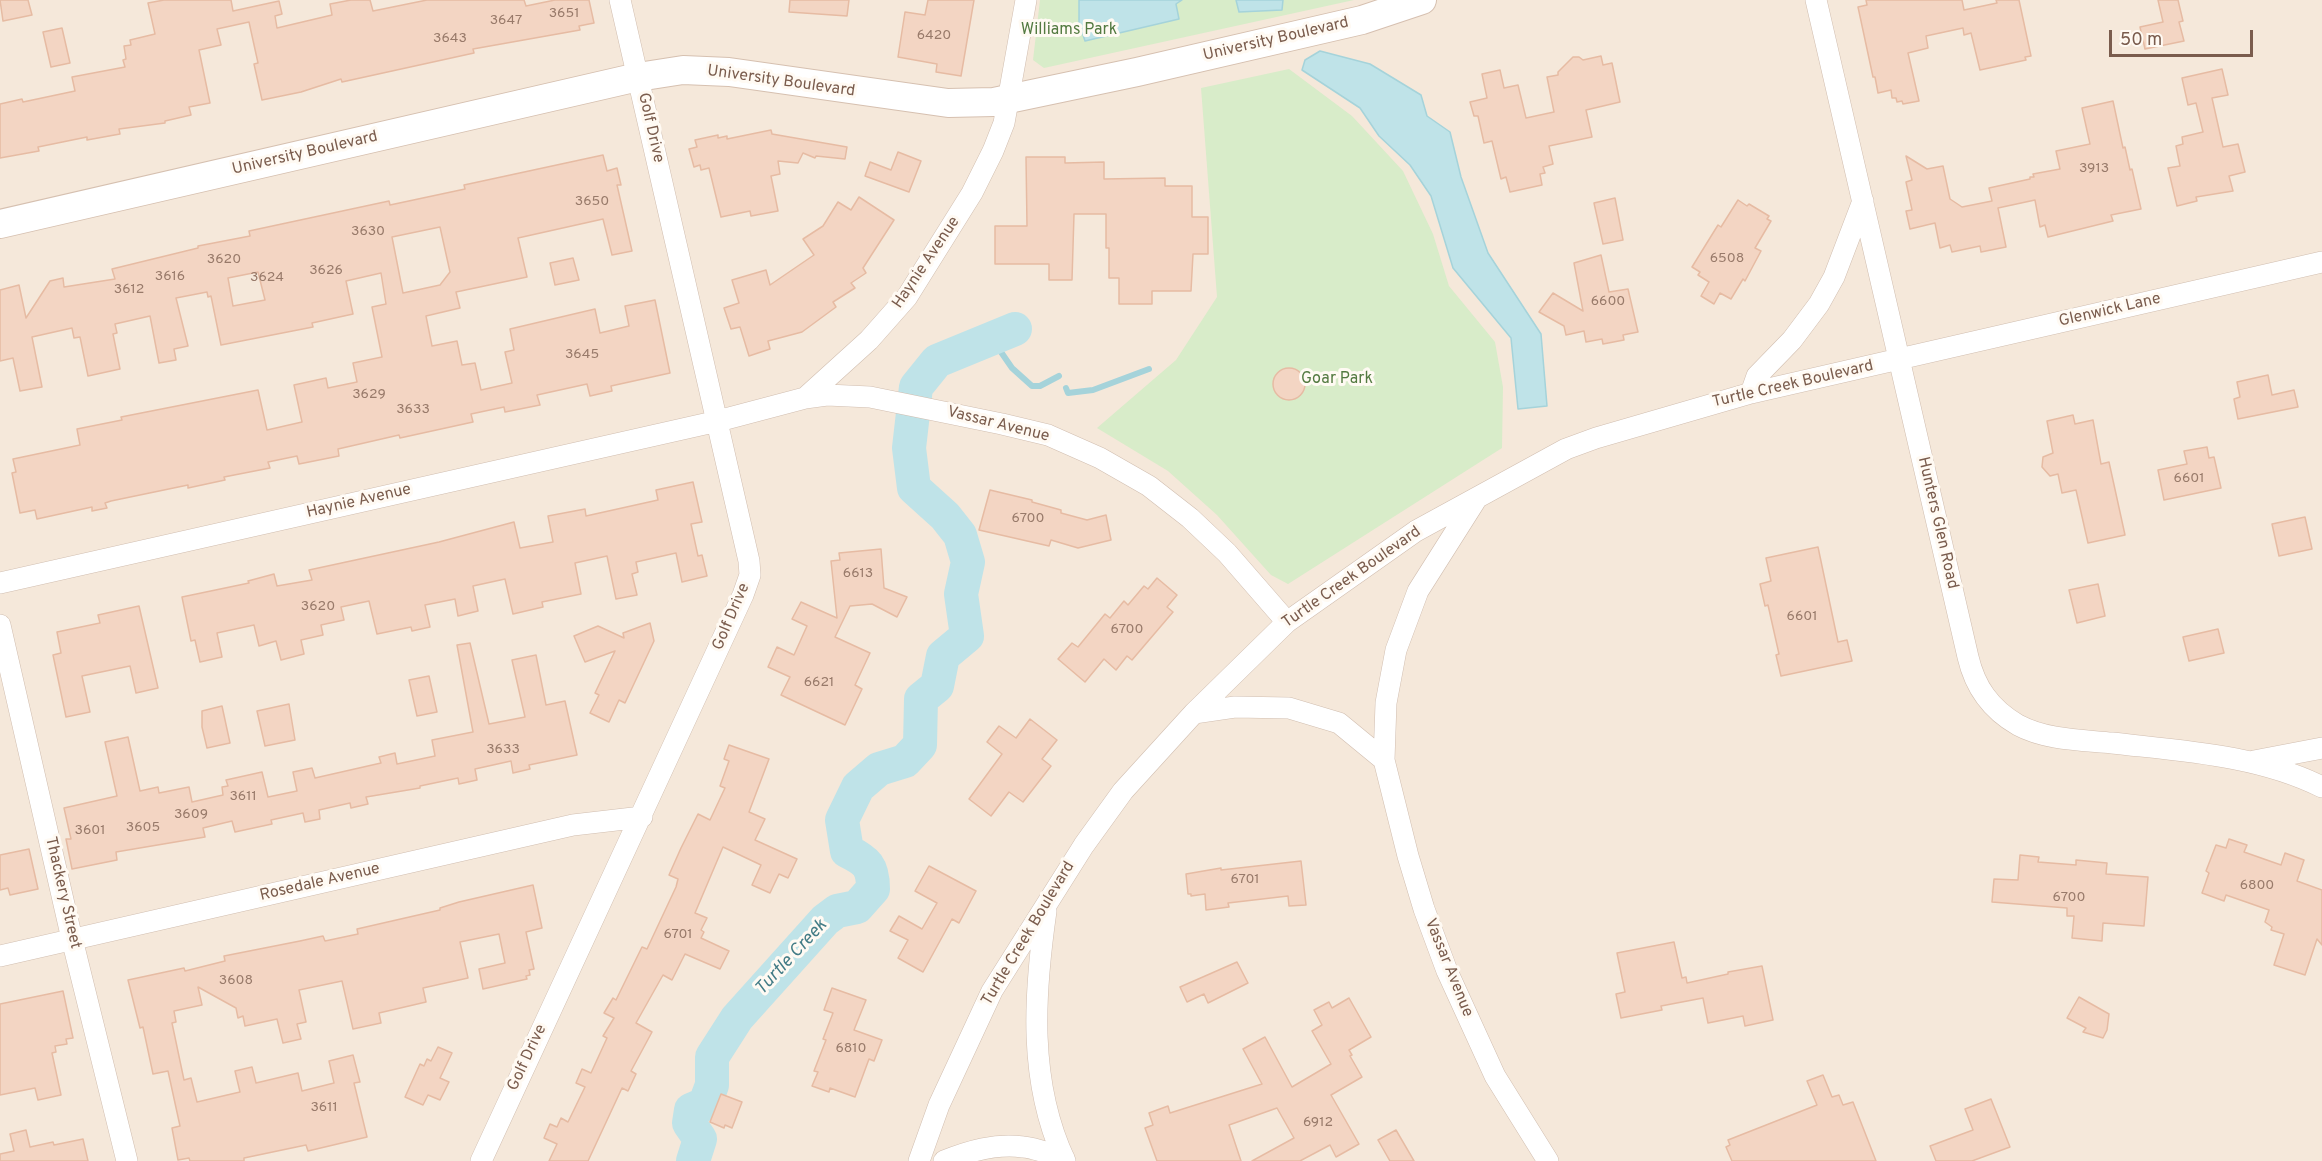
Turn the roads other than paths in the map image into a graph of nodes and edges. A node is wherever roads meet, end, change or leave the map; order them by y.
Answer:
1 (620, 0) edge
2 (1026, 0) edge
3 (1422, 0) edge
4 (1816, 0) edge
5 (638, 77) junction
6 (1009, 100) junction
7 (1863, 201) junction
8 (0, 224) edge
9 (2322, 262) edge
10 (1899, 360) junction
11 (1751, 393) junction
12 (805, 398) junction
13 (718, 421) junction
14 (1477, 498) junction
15 (0, 583) edge
16 (1287, 622) junction
17 (0, 625) edge
18 (1194, 713) junction
19 (2322, 748) edge
20 (1384, 760) junction
21 (2247, 762) junction
22 (2322, 787) edge
23 (642, 817) junction
24 (1047, 902) junction
25 (72, 939) junction
26 (0, 956) edge
27 (1065, 1160) edge
28 (127, 1161) edge
29 (481, 1161) edge
30 (919, 1161) edge
31 (944, 1161) edge
32 (1548, 1161) edge

1 - 5 street, Golf Drive
2 - 6 street, Haynie Avenue
3 - 6 street, University Boulevard
4 - 7 street, Hunters Glen Road
5 - 6 street, University Boulevard
5 - 8 street, University Boulevard
5 - 13 street, Golf Drive
6 - 12 street, Haynie Avenue
7 - 10 street, Hunters Glen Road
7 - 11 street
9 - 10 street, Glenwick Lane
10 - 11 street, Turtle Creek Boulevard
10 - 21 street, Hunters Glen Road
11 - 14 street, Turtle Creek Boulevard
12 - 13 street, Vassar Avenue
12 - 16 street, Vassar Avenue
13 - 15 street, Haynie Avenue
13 - 23 street, Golf Drive
14 - 16 street, Turtle Creek Boulevard
14 - 20 street, Vassar Avenue
16 - 18 street, Turtle Creek Boulevard
17 - 25 street, Thackery Street
18 - 20 street
18 - 24 street, Turtle Creek Boulevard
19 - 21 street
20 - 32 street, Vassar Avenue
21 - 22 street, Hunters Glen Road
23 - 25 street, Rosedale Avenue
23 - 29 street, Golf Drive
24 - 27 street
24 - 30 street, Turtle Creek Boulevard
25 - 26 street, Rosedale Avenue
25 - 28 street, Thackery Street
27 - 31 street

